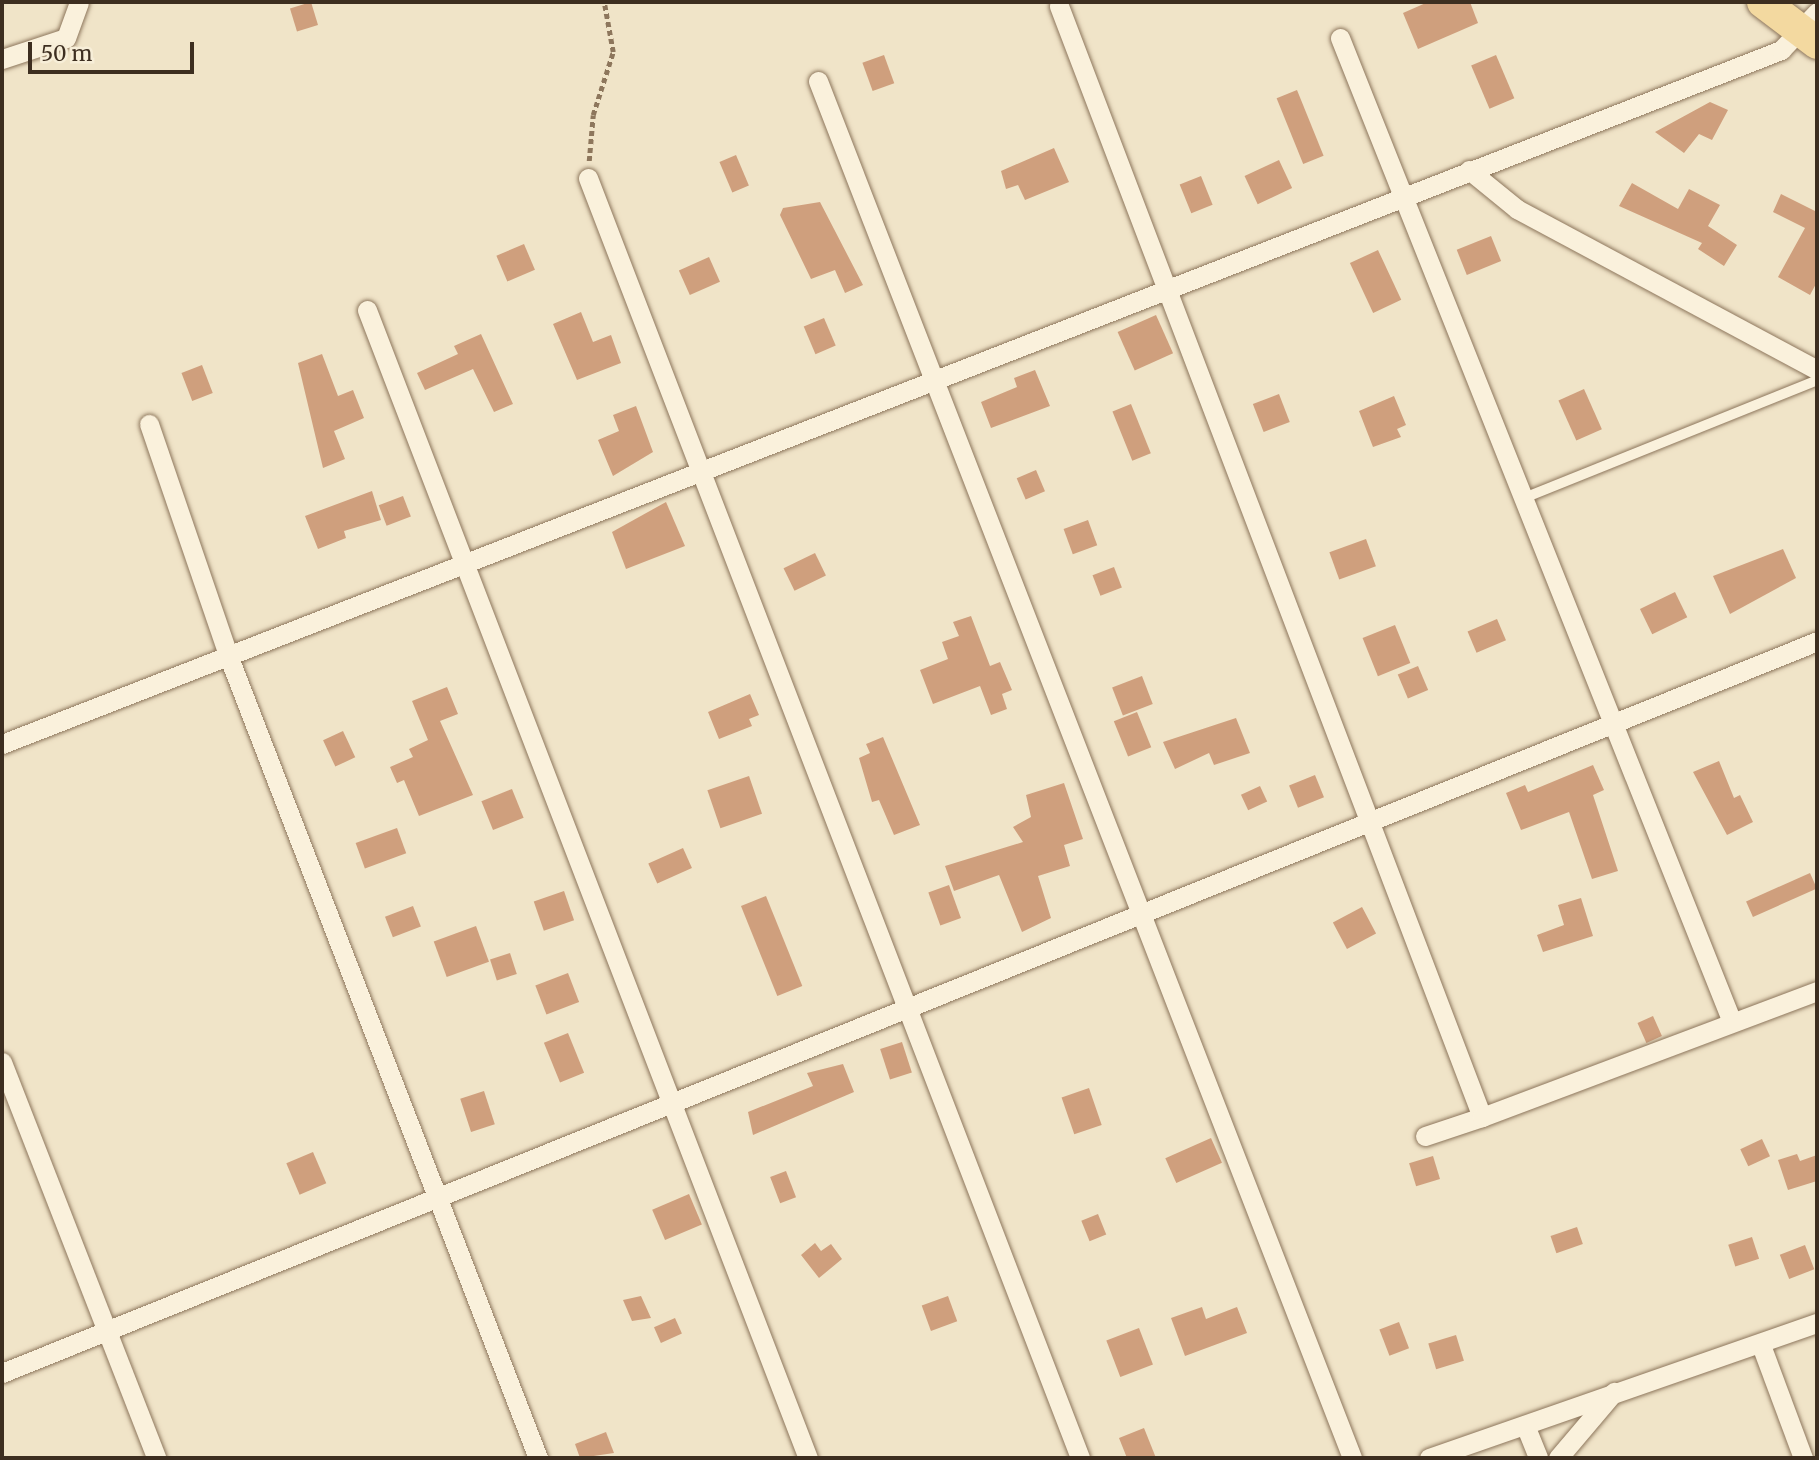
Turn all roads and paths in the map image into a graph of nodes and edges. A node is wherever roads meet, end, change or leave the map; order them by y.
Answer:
1 (79, 2) edge
2 (604, 2) edge
3 (1763, 2) edge
4 (1059, 6) dead end
5 (1812, 30) edge
6 (1340, 38) dead end
7 (2, 59) edge
8 (818, 81) dead end
9 (1468, 170) junction
10 (588, 178) joint
11 (1404, 196) junction
12 (1171, 289) junction
13 (367, 310) dead end
14 (1817, 370) edge
15 (931, 377) junction
16 (1817, 380) edge
17 (149, 424) dead end
18 (700, 469) junction
19 (1524, 498) junction
20 (461, 561) junction
21 (1817, 641) edge
22 (228, 655) junction
23 (1614, 722) junction
24 (2, 744) edge
25 (1372, 824) junction
26 (1145, 913) junction
27 (1817, 991) edge
28 (909, 1006) junction
29 (1732, 1022) junction
30 (2, 1062) edge
31 (673, 1098) junction
32 (1482, 1117) junction
33 (1425, 1136) dead end
34 (441, 1194) junction
35 (1817, 1324) edge
36 (106, 1329) junction
37 (1761, 1345) junction
38 (2, 1373) edge
39 (1614, 1391) junction
40 (1525, 1425) junction
41 (156, 1458) edge
42 (538, 1458) edge
43 (808, 1458) edge
44 (1080, 1458) edge
45 (1352, 1458) edge
46 (1429, 1458) edge
47 (1538, 1458) edge
48 (1558, 1458) edge
49 (1803, 1458) edge

1 - 7 street
2 - 10 path
3 - 5 main road
4 - 12 street
5 - 9 street
6 - 11 street
8 - 15 street
9 - 11 street
9 - 14 street
10 - 18 street
11 - 12 street
11 - 19 street
12 - 15 street
12 - 25 street
13 - 20 street
15 - 18 street
15 - 26 street
16 - 19 lane
17 - 22 street
18 - 20 street
18 - 28 street
19 - 23 street
20 - 22 street
20 - 31 street
21 - 23 street
22 - 24 street
22 - 34 street
23 - 25 street
23 - 29 street
25 - 26 street
25 - 32 street
26 - 28 street
26 - 45 street
27 - 29 street
28 - 31 street
28 - 44 street
29 - 32 street
30 - 36 street
31 - 34 street
31 - 43 street
32 - 33 street
34 - 36 street
34 - 42 street
35 - 37 street
36 - 38 street
36 - 41 street
37 - 39 street
37 - 49 street
39 - 40 street
39 - 48 street
40 - 46 street
40 - 47 street

